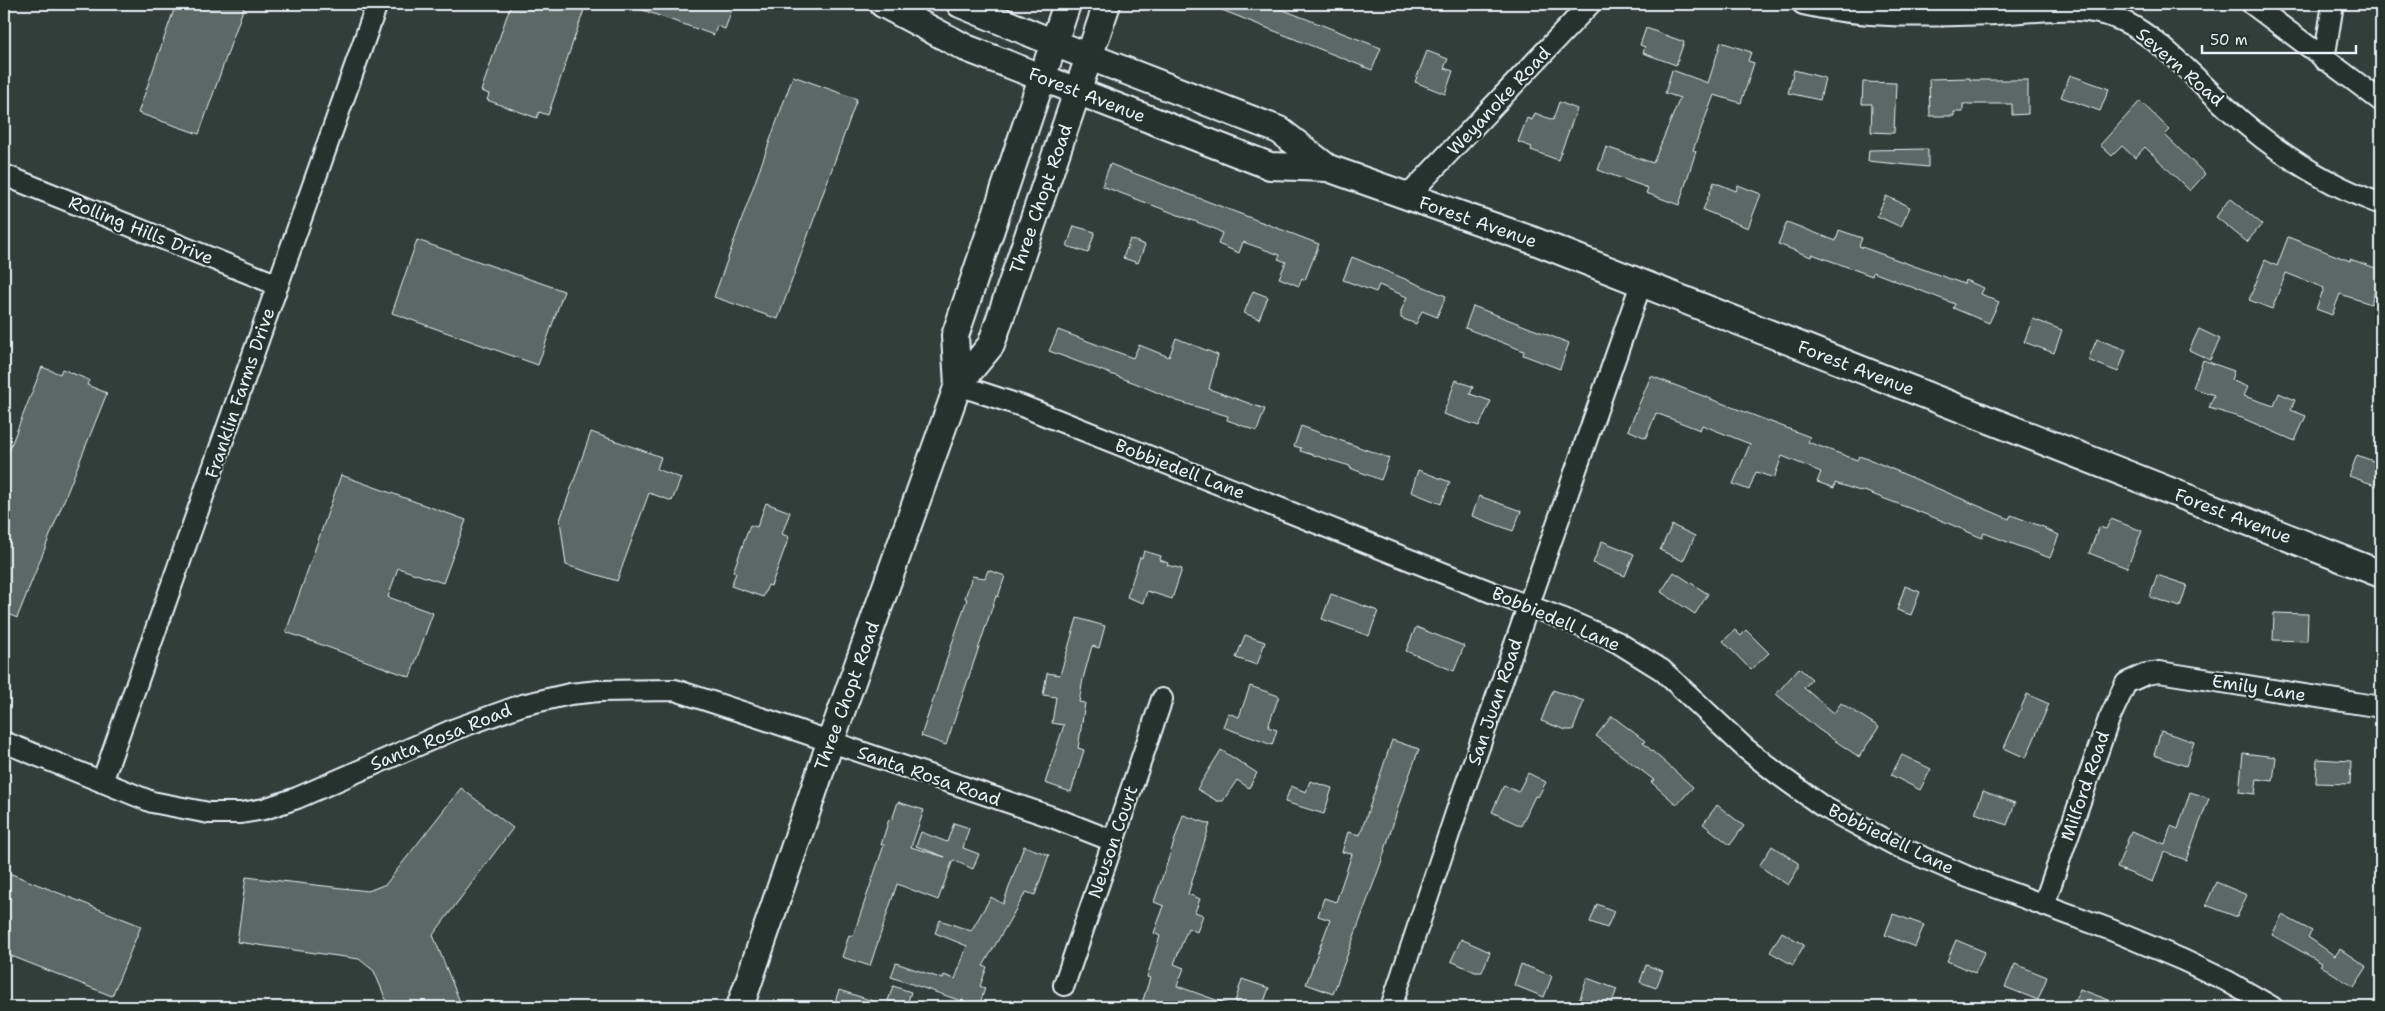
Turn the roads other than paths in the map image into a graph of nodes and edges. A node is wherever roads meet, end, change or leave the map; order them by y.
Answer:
1 (377, 4) edge
2 (883, 4) edge
3 (960, 4) edge
4 (1067, 4) edge
5 (1107, 4) edge
6 (1590, 4) edge
7 (1803, 4) edge
8 (2252, 4) edge
9 (2332, 4) edge
10 (1054, 43) junction
11 (1089, 56) junction
12 (2324, 60) junction
13 (1042, 77) junction
14 (1078, 90) junction
15 (2381, 101) edge
16 (1328, 168) junction
17 (4, 175) edge
18 (1407, 197) junction
19 (2381, 204) edge
20 (1641, 284) junction
21 (278, 285) junction
22 (958, 385) junction
23 (2381, 574) edge
24 (1528, 606) junction
25 (2138, 677) joint
26 (1162, 699) dead end
27 (2381, 707) edge
28 (4, 742) edge
29 (830, 743) junction
30 (102, 782) junction
31 (1113, 840) junction
32 (2044, 904) junction
33 (1064, 985) dead end
34 (740, 1007) edge
35 (1393, 1007) edge
36 (2272, 1007) edge

1 - 21 street, Franklin Farms Drive
2 - 13 main road, Forest Avenue
3 - 10 main road, Forest Avenue
4 - 10 main road, Three Chopt Road
5 - 11 main road, Three Chopt Road
6 - 18 street, Weyanoke Road
7 - 19 street, Severn Road
8 - 12 street
9 - 12 street
10 - 11 main road, Forest Avenue
10 - 13 main road, Three Chopt Road
11 - 14 main road, Three Chopt Road
11 - 16 main road, Forest Avenue
12 - 15 street
13 - 14 main road, Forest Avenue
13 - 22 main road, Three Chopt Road
14 - 16 main road, Forest Avenue
14 - 22 main road, Three Chopt Road
16 - 18 main road, Forest Avenue
17 - 21 street, Rolling Hills Drive
18 - 20 main road, Forest Avenue
20 - 23 main road, Forest Avenue
20 - 24 street, San Juan Road
21 - 30 street, Franklin Farms Drive
22 - 24 street, Bobbiedell Lane
22 - 29 main road, Three Chopt Road
24 - 32 street, Bobbiedell Lane
24 - 35 street, San Juan Road
25 - 27 street, Emily Lane
25 - 32 street, Milford Road
26 - 31 street, Neuson Court
28 - 30 street, Santa Rosa Road
29 - 30 street, Santa Rosa Road
29 - 31 street, Santa Rosa Road
29 - 34 main road, Three Chopt Road
31 - 33 street, Neuson Court
32 - 36 street, Bobbiedell Lane

